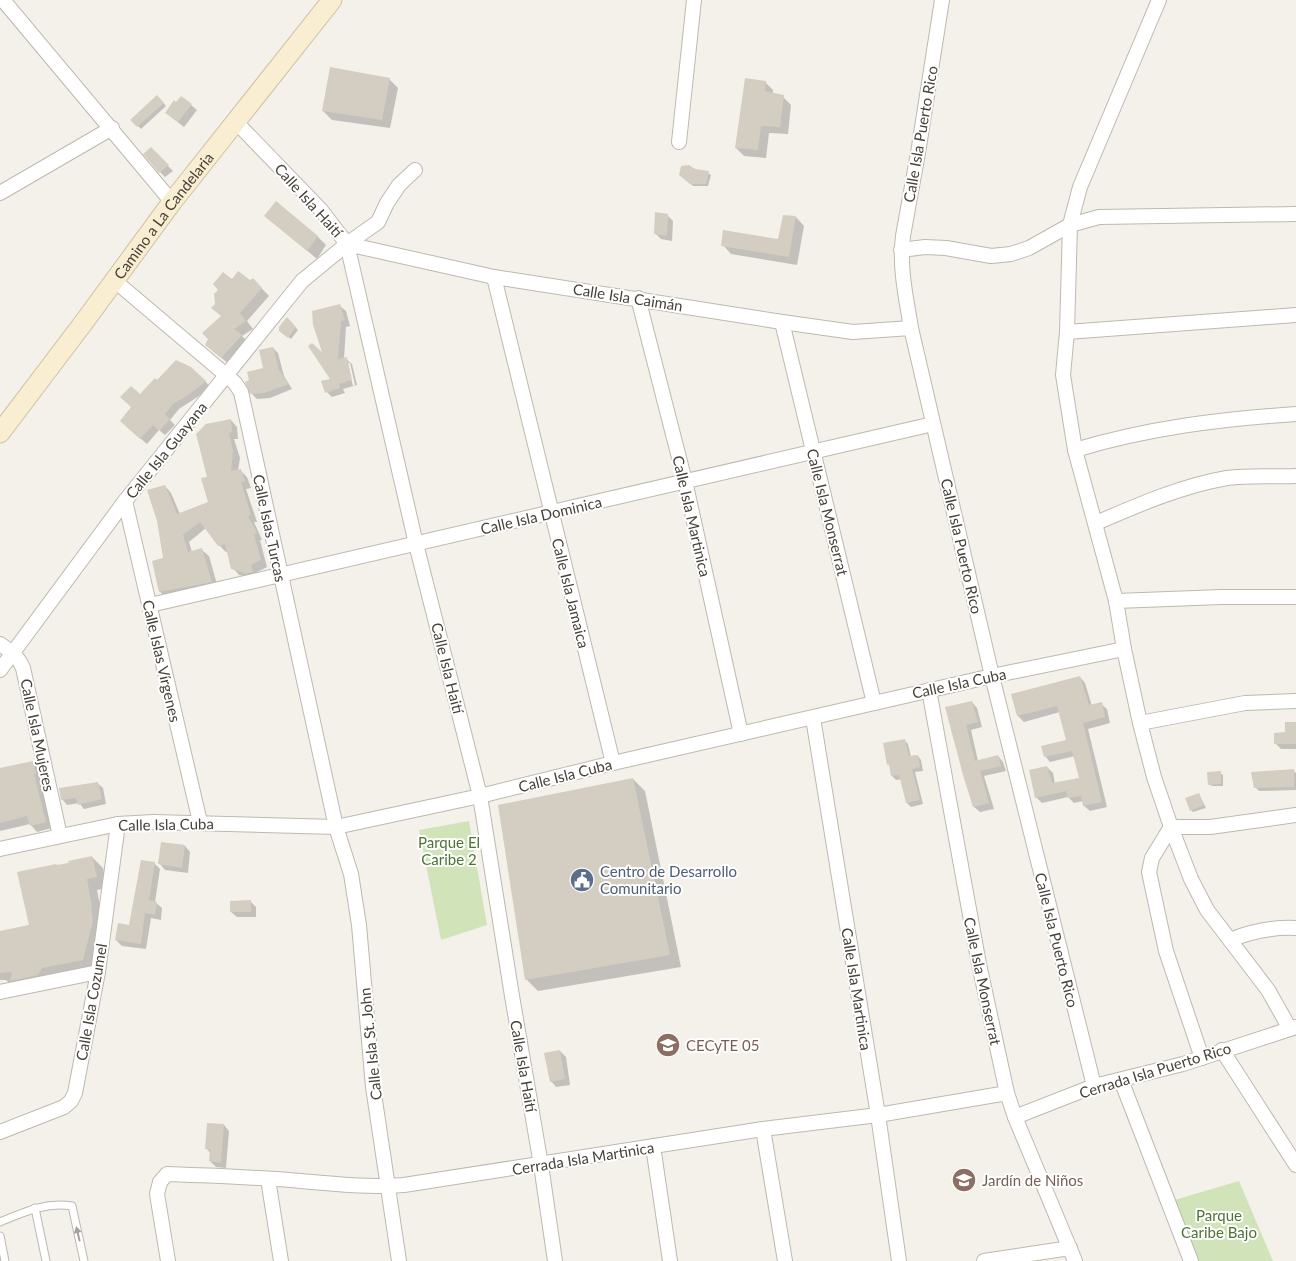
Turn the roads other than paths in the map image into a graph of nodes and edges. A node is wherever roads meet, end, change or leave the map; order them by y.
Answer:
1 (3, 0) edge
2 (332, 0) edge
3 (694, 0) edge
4 (942, 0) edge
5 (1159, 0) edge
6 (235, 121) junction
7 (112, 128) junction
8 (679, 142) dead end
9 (415, 170) dead end
10 (0, 193) edge
11 (172, 202) junction
12 (1296, 214) edge
13 (1070, 224) junction
14 (347, 244) junction
15 (901, 250) junction
16 (494, 277) junction
17 (115, 281) junction
18 (638, 298) junction
19 (1296, 315) edge
20 (782, 322) junction
21 (911, 328) junction
22 (1067, 332) junction
23 (226, 375) junction
24 (1296, 414) edge
25 (933, 424) junction
26 (0, 433) edge
27 (1075, 450) junction
28 (813, 452) junction
29 (1296, 476) edge
30 (685, 482) junction
31 (125, 501) junction
32 (552, 512) junction
33 (1096, 523) junction
34 (416, 544) junction
35 (280, 575) junction
36 (1296, 597) edge
37 (1116, 601) junction
38 (150, 605) junction
39 (0, 644) edge
40 (1124, 649) junction
41 (12, 652) junction
42 (0, 670) edge
43 (992, 676) junction
44 (929, 690) junction
45 (1296, 701) edge
46 (874, 703) junction
47 (813, 718) junction
48 (1140, 723) junction
49 (741, 734) junction
50 (613, 763) junction
51 (480, 796) junction
52 (1296, 815) edge
53 (200, 822) junction
54 (118, 824) junction
55 (336, 827) junction
56 (1171, 827) junction
57 (60, 836) junction
58 (0, 849) edge
59 (1296, 928) edge
60 (1230, 940) junction
61 (98, 972) junction
62 (0, 992) edge
63 (1293, 1028) edge
64 (1222, 1050) junction
65 (1202, 1058) junction
66 (1121, 1080) junction
67 (1094, 1086) junction
68 (1007, 1094) junction
69 (878, 1115) junction
70 (1015, 1116) junction
71 (763, 1129) junction
72 (0, 1132) edge
73 (653, 1146) junction
74 (542, 1164) junction
75 (1296, 1165) edge
76 (268, 1179) junction
77 (387, 1187) junction
78 (35, 1208) junction
79 (0, 1222) edge
80 (0, 1236) edge
81 (1072, 1254) edge
82 (5, 1261) edge
83 (46, 1261) edge
84 (84, 1261) edge
85 (168, 1261) edge
86 (281, 1261) edge
87 (399, 1261) edge
88 (554, 1261) edge
89 (670, 1261) edge
90 (785, 1261) edge
91 (899, 1261) edge
92 (984, 1261) edge
93 (1191, 1261) edge

1 - 7 street
2 - 6 street, Camino a La Candelaria
3 - 8 street
4 - 15 street, Calle Isla Puerto Rico
5 - 13 street
6 - 11 street, Camino a La Candelaria
6 - 14 street, Calle Isla Haití
7 - 10 street
7 - 11 street
9 - 14 street, Calle Isla Guayana
11 - 17 street, Camino a La Candelaria
12 - 13 street
13 - 15 street
13 - 22 street
14 - 16 street, Calle Isla Caimán
14 - 23 street, Calle Isla Guayana
14 - 34 street, Calle Isla Haití
15 - 21 street, Calle Isla Puerto Rico
16 - 18 street, Calle Isla Caimán
16 - 32 street, Calle Isla Jamaica
17 - 23 street, Calle Islas Turcas
17 - 26 street, Camino a La Candelaria
18 - 20 street, Calle Isla Caimán
18 - 30 street, Calle Isla Martinica
19 - 22 street
20 - 21 street, Calle Isla Caimán
20 - 28 street, Calle Isla Monserrat
21 - 25 street, Calle Isla Puerto Rico
22 - 27 street
23 - 31 street, Calle Isla Guayana
23 - 35 street, Calle Islas Turcas
24 - 27 street
25 - 28 street, Calle Isla Dominica
25 - 43 street, Calle Isla Puerto Rico
27 - 33 street
28 - 30 street, Calle Isla Dominica
28 - 46 street, Calle Isla Monserrat
29 - 33 street
30 - 32 street, Calle Isla Dominica
30 - 49 street, Calle Isla Martinica
31 - 38 street, Calle Islas Vírgenes
31 - 41 street, Calle Isla Guayana
32 - 34 street, Calle Isla Dominica
32 - 50 street, Calle Isla Jamaica
33 - 37 street
34 - 35 street, Calle Isla Dominica
34 - 51 street, Calle Isla Haití
35 - 38 street, Calle Isla Dominica
35 - 55 street, Calle Islas Turcas
36 - 37 street
37 - 40 street
38 - 53 street, Calle Islas Vírgenes
39 - 41 street, Calle Isla Mujeres
40 - 43 street, Calle Isla Cuba
40 - 48 street
41 - 42 street, Calle Isla Guayana
41 - 57 street, Calle Isla Mujeres
43 - 44 street, Calle Isla Cuba
43 - 67 street, Calle Isla Puerto Rico
44 - 46 street, Calle Isla Cuba
44 - 68 street, Calle Isla Monserrat
45 - 48 street
46 - 47 street, Calle Isla Cuba
47 - 49 street, Calle Isla Cuba
47 - 69 street, Calle Isla Martinica
48 - 56 street
49 - 50 street, Calle Isla Cuba
50 - 51 street, Calle Isla Cuba
51 - 55 street, Calle Isla Cuba
51 - 74 street, Calle Isla Haití
52 - 56 street
53 - 54 street, Calle Isla Cuba
53 - 55 street, Calle Isla Cuba
54 - 57 street, Calle Isla Cuba
54 - 61 street, Calle Isla Cozumel
55 - 77 street, Calle Isla St. John
56 - 60 street
56 - 65 street
57 - 58 street, Calle Isla Cuba
59 - 60 street
60 - 63 street
61 - 62 street
61 - 72 street, Calle Isla Cozumel
63 - 64 street, Cerrada Isla Puerto Rico
64 - 65 street, Cerrada Isla Puerto Rico
64 - 75 street
65 - 66 street, Cerrada Isla Puerto Rico
66 - 67 street, Cerrada Isla Puerto Rico
66 - 93 street
67 - 70 street, Cerrada Isla Puerto Rico
68 - 69 street, Cerrada Isla Martinica
68 - 70 street, Calle Isla Monserrat
69 - 71 street, Cerrada Isla Martinica
69 - 91 street, Calle Isla Martinica
70 - 81 street, Calle Isla Monserrat
71 - 73 street, Cerrada Isla Martinica
71 - 90 street
73 - 74 street, Cerrada Isla Martinica
73 - 89 street
74 - 77 street, Cerrada Isla Martinica
74 - 88 street, Calle Isla Haití
76 - 77 street, Cerrada Isla Martinica
76 - 85 street, Cerrada Isla Martinica
76 - 86 street
77 - 87 street, Calle Isla St. John
78 - 79 lane
78 - 83 lane
84 -> 78 lane
80 - 82 lane
81 - 92 street

